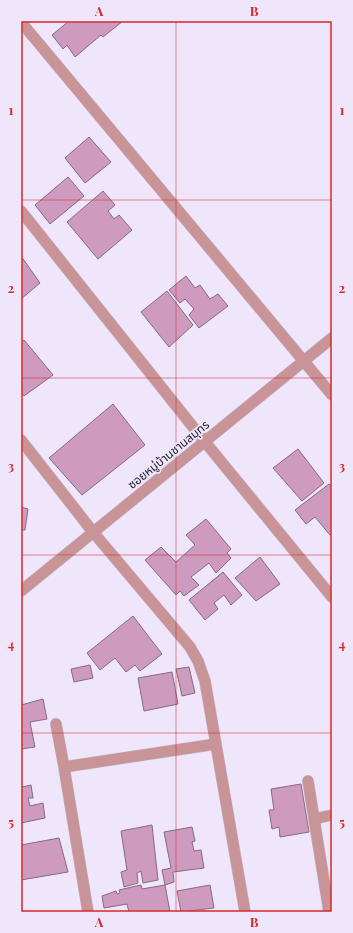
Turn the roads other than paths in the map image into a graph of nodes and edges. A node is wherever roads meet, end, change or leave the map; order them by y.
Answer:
1 (21, 22) edge
2 (21, 211) edge
3 (332, 338) edge
4 (304, 361) junction
5 (332, 395) edge
6 (21, 440) edge
7 (205, 442) junction
8 (93, 532) junction
9 (21, 591) edge
10 (332, 597) edge
11 (56, 724) dead end
12 (216, 744) junction
13 (64, 767) junction
14 (308, 781) dead end
15 (332, 816) edge
16 (314, 819) junction
17 (329, 907) edge
18 (88, 912) edge
19 (245, 912) edge

1 - 4 street
2 - 7 street
3 - 4 street, ซอยหมู่บ้านชานสมุทร
4 - 5 street
4 - 7 street, ซอยหมู่บ้านชานสมุทร
6 - 8 street
7 - 8 street, ซอยหมู่บ้านชานสมุทร
7 - 10 street
8 - 9 street, ซอยหมู่บ้านชานสมุทร
8 - 12 street
11 - 13 street
12 - 13 street
12 - 19 street
13 - 18 street
14 - 16 street
15 - 16 street
16 - 17 street

